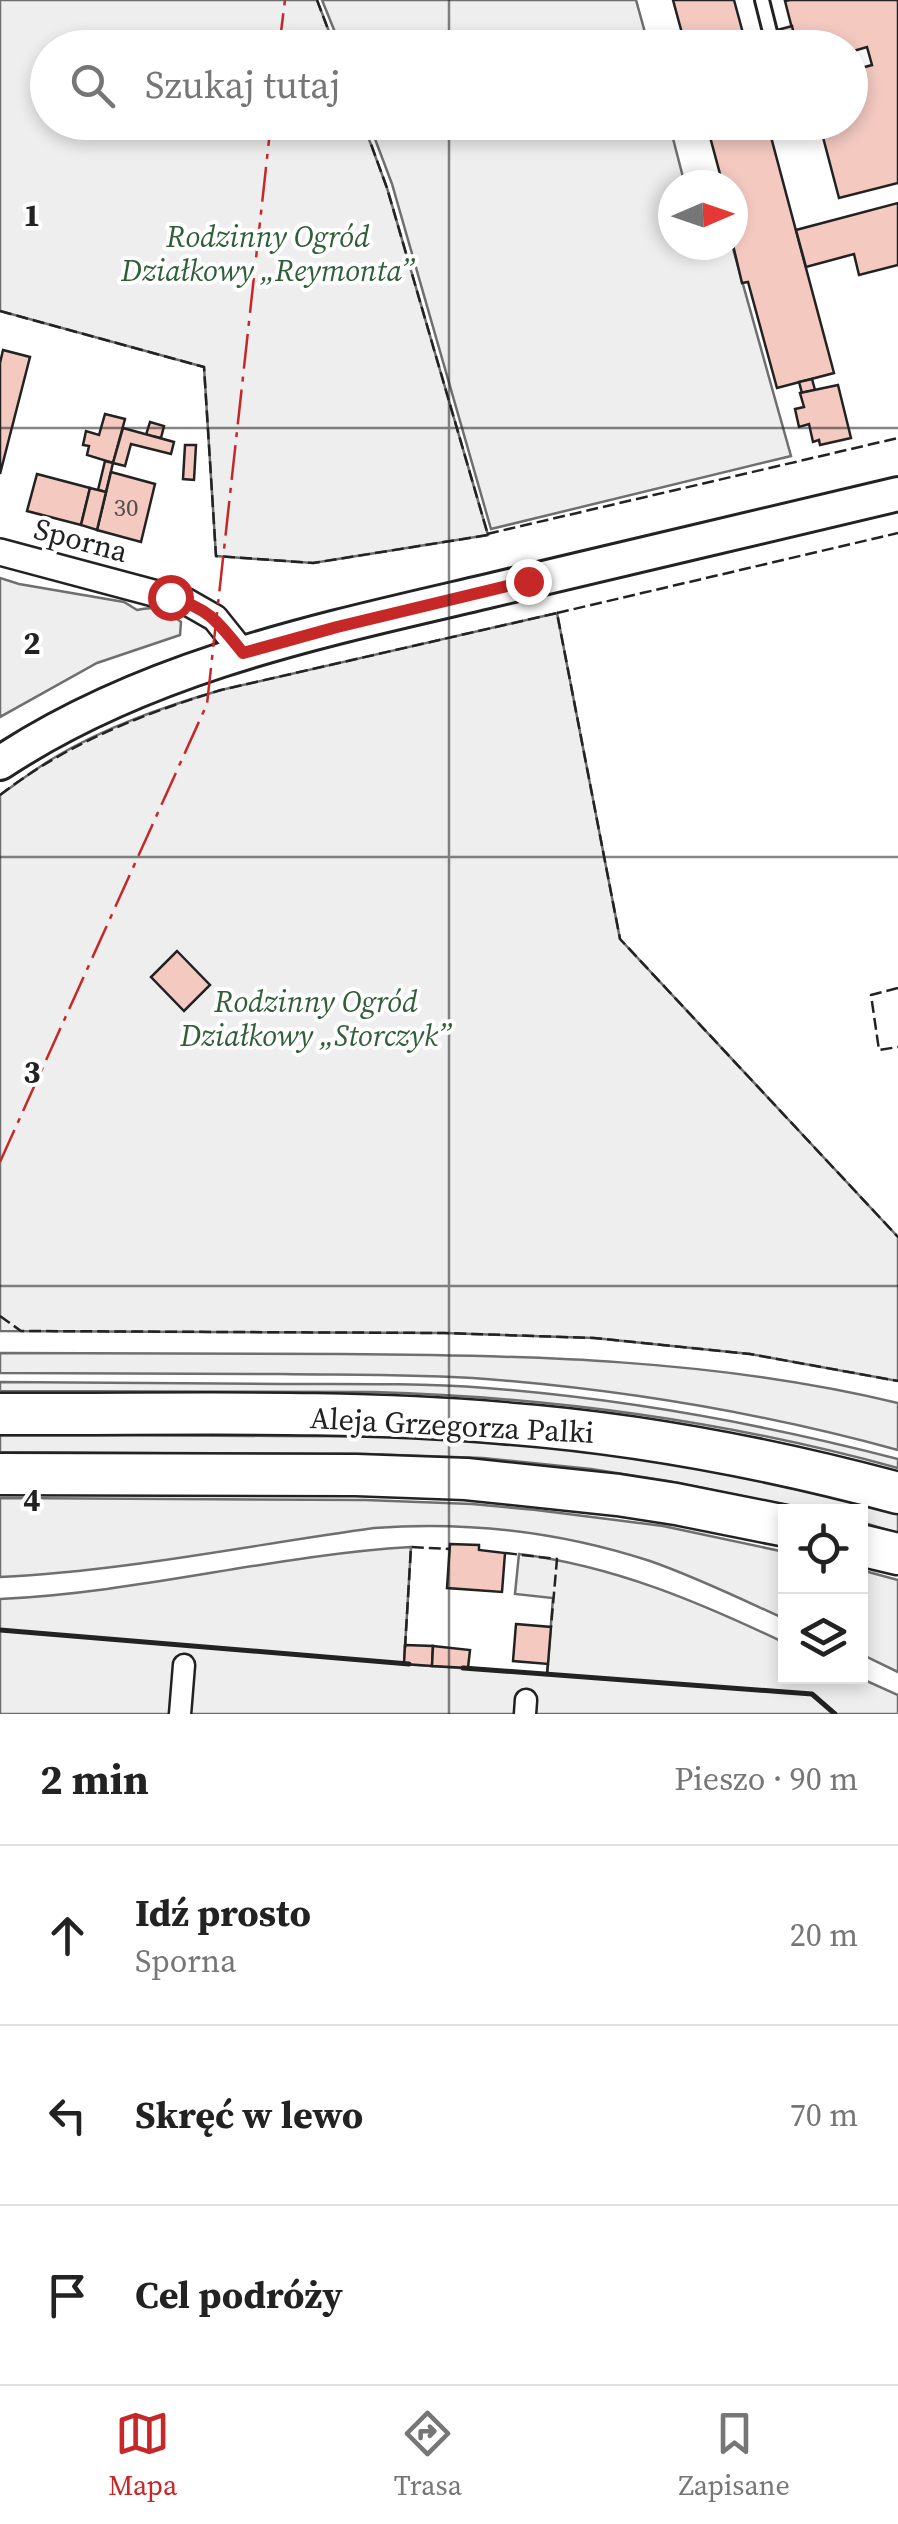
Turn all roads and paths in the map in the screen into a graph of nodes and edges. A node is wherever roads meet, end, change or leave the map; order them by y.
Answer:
1 (762, 0) edge
2 (770, 30) edge
3 (898, 494) edge
4 (0, 552) edge
5 (243, 653) junction
6 (0, 763) edge
7 (0, 1414) edge
8 (0, 1474) edge
9 (898, 1493) edge
10 (778, 1524) edge
11 (868, 1546) edge
12 (898, 1554) edge
13 (184, 1665) dead end
14 (180, 1714) edge

1 - 2 lane
3 - 5 street
4 - 5 street, Sporna
5 - 6 street
7 - 9 main road, Aleja Grzegorza Palki
8 - 10 main road, Aleja Grzegorza Palki
11 - 12 main road
13 - 14 street

